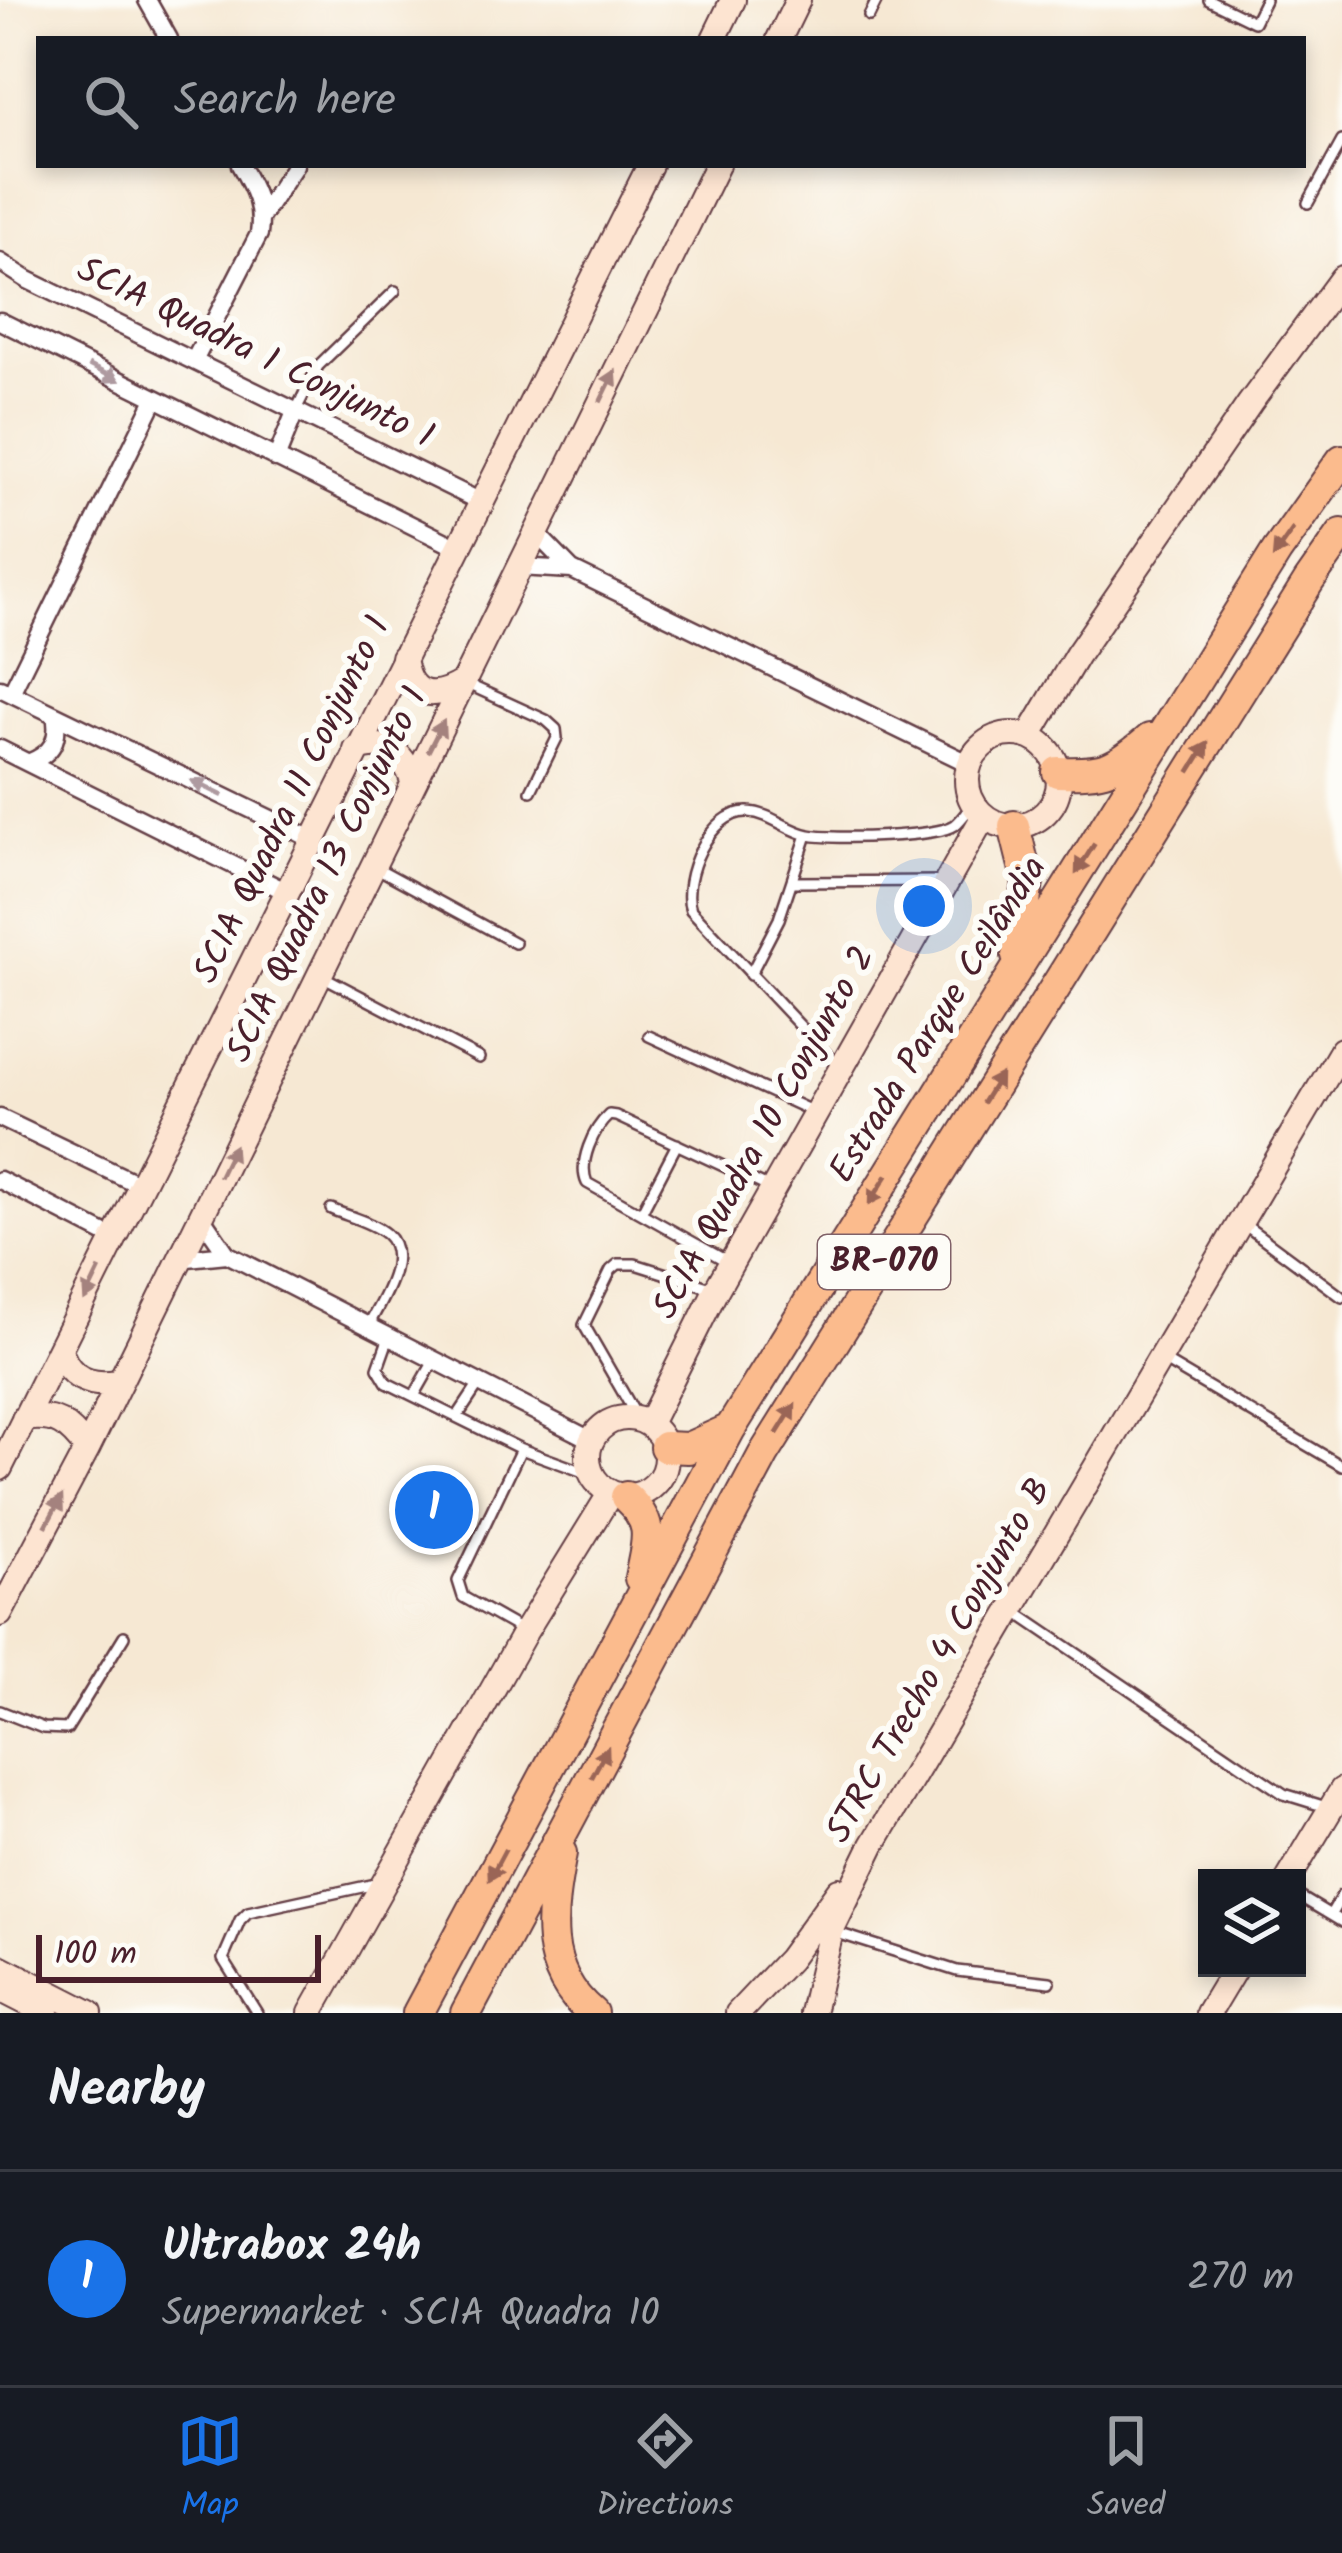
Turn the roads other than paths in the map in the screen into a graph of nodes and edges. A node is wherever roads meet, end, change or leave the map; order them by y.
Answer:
1 (147, 0) edge
2 (733, 0) edge
3 (798, 0) edge
4 (877, 0) edge
5 (1209, 0) edge
6 (1265, 0) edge
7 (869, 16) dead end
8 (167, 36) edge
9 (715, 36) edge
10 (780, 36) edge
11 (1342, 141) edge
12 (242, 168) edge
13 (293, 168) edge
14 (649, 168) edge
15 (700, 168) edge
16 (716, 168) edge
17 (703, 195) junction
18 (1308, 203) dead end
19 (261, 217) junction
20 (0, 262) edge
21 (1342, 278) edge
22 (395, 290) dead end
23 (0, 321) edge
24 (194, 361) junction
25 (155, 399) junction
26 (295, 412) junction
27 (276, 459) junction
28 (1342, 460) edge
29 (483, 503) junction
30 (535, 532) junction
31 (1342, 535) edge
32 (460, 549) junction
33 (518, 567) junction
34 (572, 570) junction
35 (403, 657) junction
36 (463, 682) junction
37 (5, 691) edge
38 (55, 715) junction
39 (1169, 724) junction
40 (1029, 736) junction
41 (0, 749) edge
42 (356, 750) junction
43 (28, 763) junction
44 (970, 764) junction
45 (1058, 772) junction
46 (413, 781) junction
47 (531, 790) dead end
48 (979, 810) junction
49 (1014, 826) junction
50 (807, 835) junction
51 (312, 839) junction
52 (372, 866) junction
53 (947, 880) junction
54 (794, 882) junction
55 (287, 892) junction
56 (515, 943) dead end
57 (1015, 970) junction
58 (319, 974) junction
59 (750, 975) junction
60 (649, 1036) dead end
61 (1342, 1050) edge
62 (478, 1058) dead end
63 (841, 1069) junction
64 (816, 1113) junction
65 (0, 1118) edge
66 (677, 1144) junction
67 (0, 1180) edge
68 (142, 1186) junction
69 (773, 1189) junction
70 (331, 1208) dead end
71 (641, 1213) junction
72 (200, 1215) junction
73 (1240, 1221) junction
74 (115, 1239) junction
75 (227, 1254) junction
76 (178, 1258) junction
77 (730, 1264) junction
78 (716, 1290) junction
79 (1342, 1297) edge
80 (368, 1326) junction
81 (388, 1337) junction
82 (60, 1349) junction
83 (1159, 1358) junction
84 (434, 1361) junction
85 (117, 1382) junction
86 (479, 1384) junction
87 (414, 1396) junction
88 (457, 1417) junction
89 (25, 1419) junction
90 (650, 1429) junction
91 (730, 1429) junction
92 (592, 1442) junction
93 (87, 1449) junction
94 (521, 1449) junction
95 (1342, 1466) edge
96 (0, 1468) edge
97 (590, 1474) junction
98 (618, 1496) junction
99 (1010, 1609) junction
100 (0, 1614) edge
101 (525, 1632) junction
102 (621, 1634) junction
103 (124, 1636) dead end
104 (0, 1711) edge
105 (1336, 1799) edge
106 (566, 1824) junction
107 (873, 1845) junction
108 (1294, 1869) edge
109 (386, 1882) junction
110 (1342, 1895) edge
111 (1306, 1900) edge
112 (1330, 1915) junction
113 (1342, 1922) edge
114 (831, 1931) junction
115 (0, 1967) edge
116 (1230, 1977) edge
117 (1049, 1982) dead end
118 (0, 1990) edge
119 (47, 2013) edge
120 (90, 2013) edge
121 (257, 2013) edge
122 (311, 2013) edge
123 (418, 2013) edge
124 (466, 2013) edge
125 (592, 2013) edge
126 (738, 2013) edge
127 (812, 2013) edge
128 (1208, 2013) edge

1 - 8 street
2 - 9 street
3 - 10 street
4 - 7 lane
5 - 6 lane
11 - 18 lane
12 - 19 street
13 - 19 street
14 - 29 street, SCIA Quadra 11 Conjunto 1
15 - 17 street
16 - 17 street, SCIA Quadra 13 Conjunto 1
30 -> 17 street, SCIA Quadra 13 Conjunto 1
19 - 24 street
20 - 24 street, SCIA Quadra 1 Conjunto 1
21 - 40 street
22 - 26 lane
23 -> 25 street
24 - 26 street, SCIA Quadra 1 Conjunto 1
25 - 27 street
25 - 37 street
26 - 27 street
26 - 29 street, SCIA Quadra 1 Conjunto 1
27 - 32 street
28 -> 39 highway, Estrada Parque Ceilândia / BR-070
29 - 32 street, SCIA Quadra 11 Conjunto 1
30 - 33 street, SCIA Quadra 13 Conjunto 1
30 - 34 street
106 -> 31 highway, BR-070
32 - 35 street, SCIA Quadra 11 Conjunto 1
33 - 34 street
33 - 36 street, SCIA Quadra 13 Conjunto 1
34 - 44 street
35 - 36 street
35 - 42 street, SCIA Quadra 11 Conjunto 1
46 -> 36 street, SCIA Quadra 13 Conjunto 1
36 - 47 lane
37 - 38 street
38 - 43 street
51 -> 38 street
39 - 45 highway
39 -> 57 highway, Estrada Parque Ceilândia / BR-070
40 - 44 street
40 - 45 street
41 - 43 street
42 - 46 street
42 - 51 street, SCIA Quadra 11 Conjunto 1
43 - 55 street
44 - 48 street
45 - 49 street
46 - 52 street, SCIA Quadra 13 Conjunto 1
48 - 49 street
48 - 50 lane
48 - 53 street, SCIA Quadra 10 Conjunto 2
49 - 57 highway
50 - 54 lane
50 - 59 lane
51 - 55 street, SCIA Quadra 11 Conjunto 1
52 - 56 lane
52 - 58 street, SCIA Quadra 13 Conjunto 1
53 - 54 lane
53 - 63 street, SCIA Quadra 10 Conjunto 2
54 - 59 lane
55 - 68 street, SCIA Quadra 11 Conjunto 1
57 -> 91 highway, Estrada Parque Ceilândia / BR-070
58 - 62 lane
72 -> 58 street, SCIA Quadra 13 Conjunto 1
59 - 63 lane
60 - 64 lane
61 - 73 street, STRC Trecho 4 Conjunto B
63 - 64 street, SCIA Quadra 10 Conjunto 2
64 - 69 street, SCIA Quadra 10 Conjunto 2
65 - 68 street
66 - 69 lane
66 - 71 lane
66 - 71 lane
67 - 74 street
68 - 74 street, SCIA Quadra 11 Conjunto 1
69 - 77 street, SCIA Quadra 10 Conjunto 2
70 - 80 lane
71 - 77 lane
72 - 75 street
72 - 76 street, SCIA Quadra 13 Conjunto 1
73 - 79 lane
73 - 83 street, STRC Trecho 4 Conjunto B
74 -> 82 street, SCIA Quadra 11 Conjunto 1
75 - 76 street
75 - 80 street
76 - 85 street, SCIA Quadra 13 Conjunto 1
77 - 78 street, SCIA Quadra 10 Conjunto 2
78 - 90 street, SCIA Quadra 10 Conjunto 2
78 - 90 lane
80 - 81 street
81 - 84 street
81 - 87 lane
82 - 85 street
82 - 89 street, SCIA Quadra 11 Conjunto 1
83 - 95 lane
83 - 99 street, STRC Trecho 4 Conjunto B
84 - 86 street
84 - 87 lane
85 - 93 street, SCIA Quadra 13 Conjunto 1
86 - 88 lane
86 - 92 street
87 - 88 lane
88 - 94 lane
89 - 93 street
89 - 96 street, SCIA Quadra 11 Conjunto 1
90 - 91 highway
90 - 92 street
90 - 98 street
91 - 102 highway, Estrada Parque Ceilândia / BR-070
92 - 97 street
100 -> 93 street, SCIA Quadra 13 Conjunto 1
94 - 97 lane
94 - 101 lane
97 - 98 street
98 - 101 street
98 - 102 highway
99 - 105 lane
99 - 107 street, STRC Trecho 4 Conjunto B
101 - 109 street
102 -> 123 highway, Estrada Parque Ceilândia / BR-070
103 - 104 lane
105 - 108 street
106 - 124 highway, BR-070
106 - 125 highway
107 - 114 street, STRC Trecho 4 Conjunto B
107 - 126 street
109 - 121 lane
109 - 122 street
110 - 112 lane
111 - 112 lane
112 - 113 lane
114 - 117 lane
114 - 127 street, STRC Trecho 4 Conjunto B
115 - 120 street
116 - 128 street
118 - 119 street

